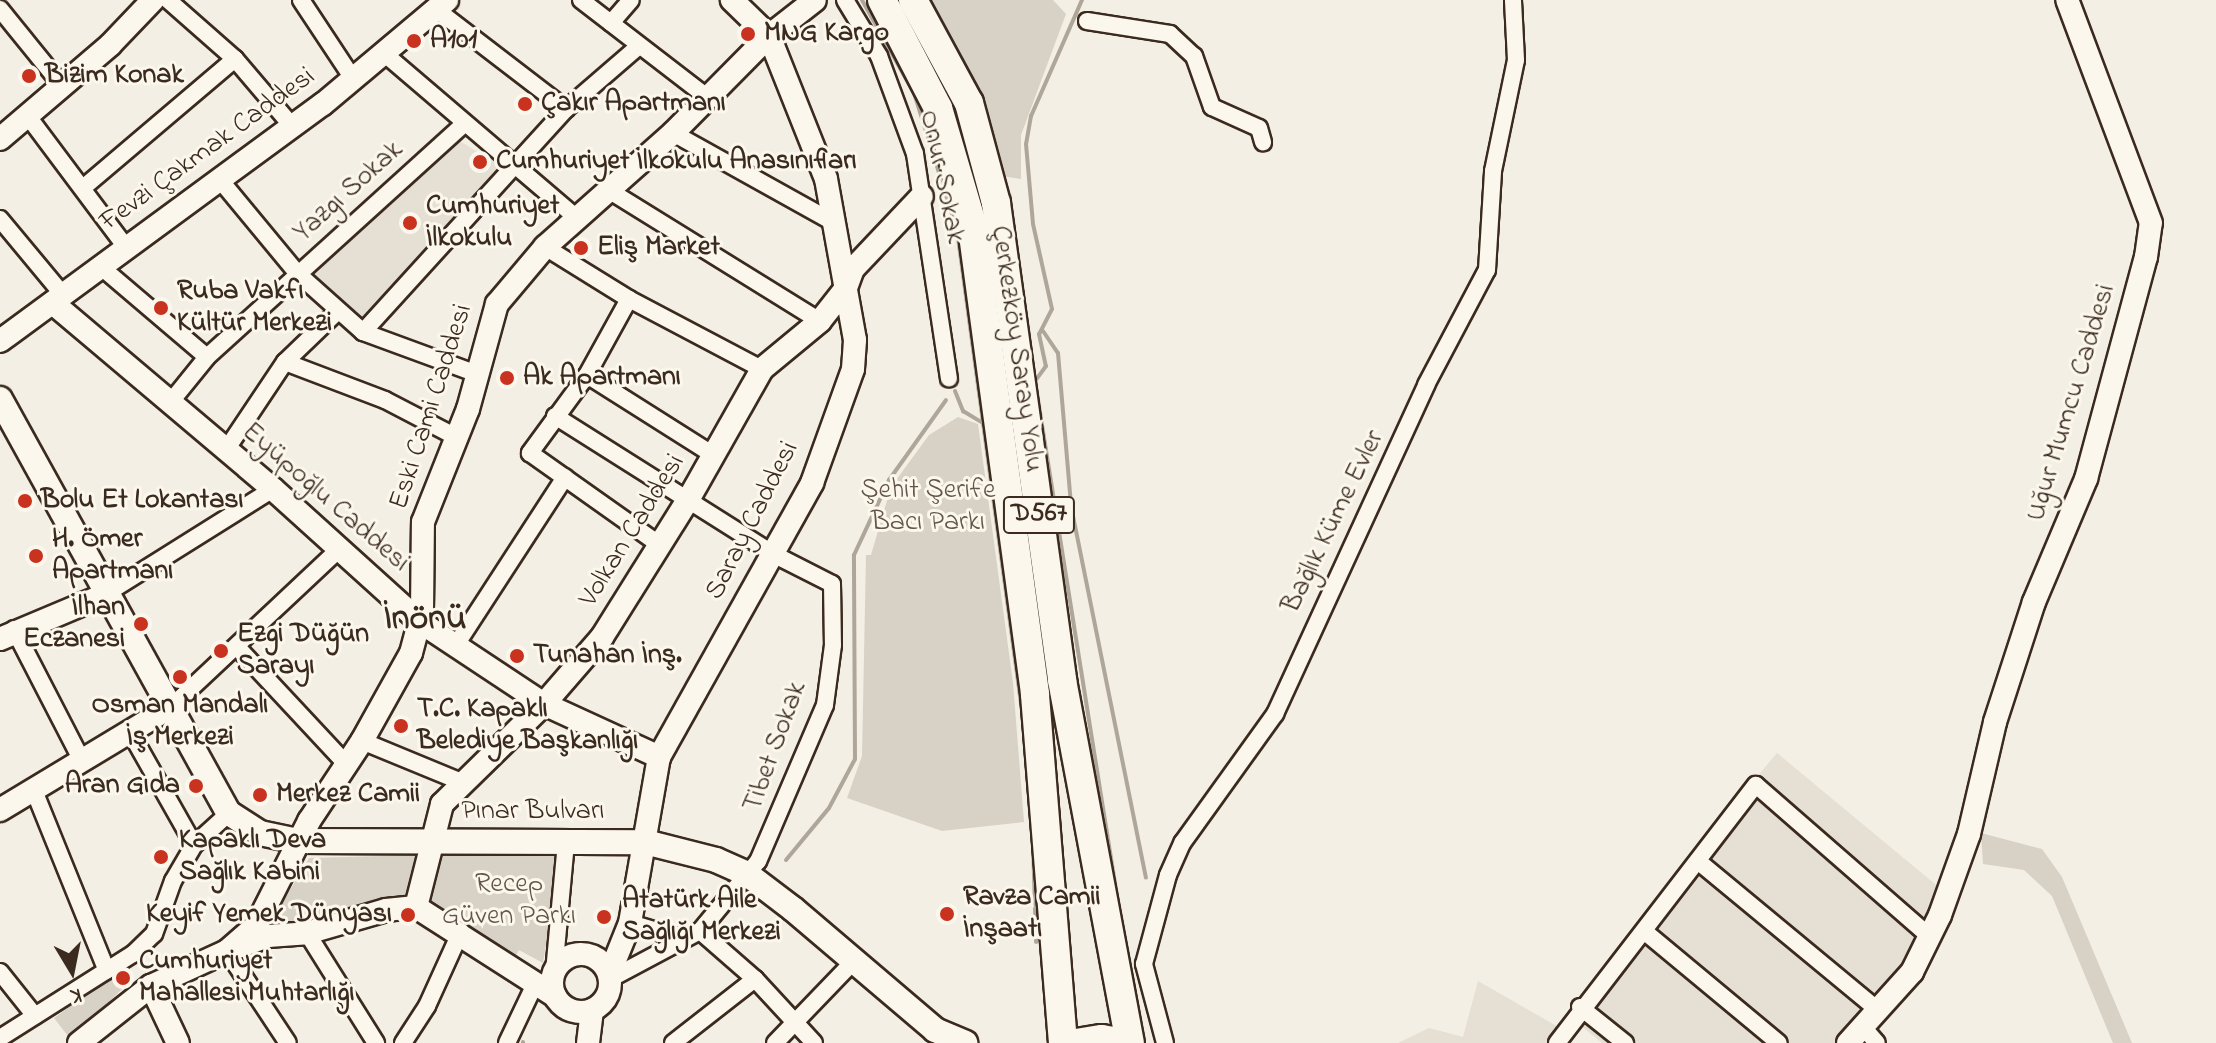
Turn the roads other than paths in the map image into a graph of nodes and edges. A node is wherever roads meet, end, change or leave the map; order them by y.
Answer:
1 (153, 0) edge
2 (168, 0) edge
3 (301, 0) edge
4 (581, 0) edge
5 (631, 0) edge
6 (732, 0) edge
7 (815, 0) edge
8 (845, 0) edge
9 (882, 0) edge
10 (913, 0) edge
11 (1513, 0) edge
12 (2067, 0) edge
13 (443, 3) edge
14 (0, 9) edge
15 (1087, 21) dead end
16 (611, 23) junction
17 (769, 36) junction
18 (639, 46) junction
19 (386, 55) junction
20 (235, 59) junction
21 (354, 80) junction
22 (60, 83) junction
23 (707, 97) junction
24 (566, 109) junction
25 (27, 115) junction
26 (465, 123) junction
27 (292, 126) junction
28 (673, 133) junction
29 (0, 139) edge
30 (1263, 142) dead end
31 (514, 164) junction
32 (221, 181) junction
33 (84, 187) junction
34 (610, 191) junction
35 (922, 196) junction
36 (0, 219) edge
37 (579, 220) junction
38 (835, 223) junction
39 (125, 246) junction
40 (545, 247) junction
41 (100, 266) junction
42 (297, 273) junction
43 (846, 288) junction
44 (59, 299) junction
45 (629, 299) junction
46 (337, 312) junction
47 (820, 321) junction
48 (363, 332) junction
49 (0, 341) edge
50 (207, 357) junction
51 (285, 362) junction
52 (762, 369) junction
53 (477, 374) junction
54 (587, 375) junction
55 (949, 378) dead end
56 (0, 399) edge
57 (169, 404) junction
58 (555, 416) junction
59 (456, 437) junction
60 (226, 450) junction
61 (715, 456) junction
62 (565, 477) junction
63 (273, 489) junction
64 (688, 500) junction
65 (660, 545) junction
66 (339, 549) junction
67 (773, 554) junction
68 (104, 595) junction
69 (420, 622) junction
70 (7, 634) edge
71 (456, 645) junction
72 (238, 648) junction
73 (544, 704) junction
74 (171, 707) junction
75 (129, 730) junction
76 (362, 741) junction
77 (659, 757) junction
78 (81, 759) junction
79 (347, 765) junction
80 (464, 783) junction
81 (33, 788) junction
82 (0, 810) edge
83 (229, 813) junction
84 (299, 841) junction
85 (431, 841) junction
86 (566, 842) junction
87 (645, 842) junction
88 (194, 845) junction
89 (1699, 862) junction
90 (747, 874) junction
91 (416, 907) junction
92 (630, 923) junction
93 (461, 931) junction
94 (700, 931) junction
95 (1644, 931) junction
96 (307, 933) junction
97 (1930, 937) junction
98 (684, 939) junction
99 (227, 951) junction
100 (852, 963) junction
101 (107, 971) junction
102 (0, 972) edge
103 (545, 977) junction
104 (610, 977) junction
105 (755, 979) junction
106 (151, 986) junction
107 (1580, 1007) junction
108 (592, 1010) junction
109 (35, 1016) junction
110 (794, 1022) junction
111 (1866, 1031) edge
112 (7, 1034) edge
113 (942, 1036) edge
114 (26, 1043) edge
115 (79, 1043) edge
116 (178, 1043) edge
117 (288, 1043) edge
118 (376, 1043) edge
119 (403, 1043) edge
120 (507, 1043) edge
121 (588, 1043) edge
122 (673, 1043) edge
123 (775, 1043) edge
124 (814, 1043) edge
125 (965, 1043) edge
126 (1063, 1043) edge
127 (1076, 1043) edge
128 (1128, 1043) edge
129 (1165, 1043) edge
130 (1557, 1043) edge
131 (1625, 1043) edge
132 (1779, 1043) edge

1 - 22 street
2 - 20 street
3 - 21 street
4 - 16 street
5 - 16 street
6 - 17 street, Saray Caddesi
7 - 17 street, Eski Cami Caddesi
8 - 35 street, Onur Sokak
9 - 126 highway, Çerkezköy Saray Yolu / D567
10 - 128 highway, Çerkezköy Saray Yolu / D567
11 - 129 street, Bağlık Küme Evler
12 - 97 street, Uğur Mumcu Caddesi
13 - 19 street, Fevzi Çakmak Caddesi
13 - 24 street
14 - 22 street
15 - 30 street
16 - 18 street
17 - 23 street, Eski Cami Caddesi
17 - 38 street, Saray Caddesi
18 - 23 street
18 - 24 street
19 - 21 street, Fevzi Çakmak Caddesi
19 - 26 street
20 - 27 street
20 - 33 street
21 - 27 street, Fevzi Çakmak Caddesi
22 - 25 street
23 - 28 street, Eski Cami Caddesi
24 - 31 street
25 - 29 street
25 - 33 street
26 - 31 street
26 - 42 street, Yazgı Sokak
27 - 32 street, Fevzi Çakmak Caddesi
28 - 34 street, Eski Cami Caddesi
28 - 38 street
31 - 37 street
31 - 48 street
32 - 39 street, Fevzi Çakmak Caddesi
32 - 42 street
33 - 39 street
34 - 37 street, Eski Cami Caddesi
34 - 47 street
35 - 43 street, Volkan Caddesi
35 - 55 street, Onur Sokak
36 - 44 street
37 - 40 street, Eski Cami Caddesi
38 - 43 street, Saray Caddesi
39 - 41 street, Fevzi Çakmak Caddesi
40 - 45 street
40 - 53 street, Eski Cami Caddesi
41 - 44 street, Fevzi Çakmak Caddesi
41 - 50 street
42 - 46 street
42 - 50 street, Yazgı Sokak
43 - 47 street, Volkan Caddesi
43 - 67 street, Saray Caddesi
44 - 49 street, Fevzi Çakmak Caddesi
44 - 57 street, Eyüpoğlu Caddesi
45 - 52 street
45 - 54 street
46 - 48 street
46 - 51 street
47 - 52 street, Volkan Caddesi
48 - 53 street
50 - 57 street, Yazgı Sokak
51 - 59 street
51 - 60 street
52 - 61 street, Volkan Caddesi
53 - 59 street, Eski Cami Caddesi
54 - 58 street
54 - 61 street
56 - 68 main road
57 - 60 street, Eyüpoğlu Caddesi
58 - 62 street
58 - 64 street
59 - 69 street, Eski Cami Caddesi
60 - 63 street, Eyüpoğlu Caddesi
61 - 64 street, Volkan Caddesi
62 - 65 street
62 - 71 street
63 - 66 street, Eyüpoğlu Caddesi
63 - 68 street
64 - 65 street, Volkan Caddesi
64 - 67 street
65 - 73 street, Volkan Caddesi
66 - 69 street, Eyüpoğlu Caddesi
66 - 72 street
67 - 77 street, Saray Caddesi
67 - 90 street, Tibet Sokak
68 - 70 street
68 - 74 main road
69 - 71 street, Eyüpoğlu Caddesi
69 - 76 street, Eski Cami Caddesi
70 - 78 street
71 - 73 street, Eyüpoğlu Caddesi
72 - 74 street
72 - 79 street
73 - 77 street, Eyüpoğlu Caddesi
73 - 80 street, Volkan Caddesi
74 - 75 street
74 - 83 main road
75 - 78 street
75 - 88 street
76 - 79 street, Eski Cami Caddesi
76 - 80 street
77 - 87 street, Saray Caddesi
78 - 81 street
79 - 84 street, Eski Cami Caddesi
80 - 85 street, Volkan Caddesi
81 - 82 street
81 - 101 street
83 - 84 main road, Pınar Bulvarı
83 - 88 street
84 - 85 main road, Pınar Bulvarı
84 - 99 street, Eski Cami Caddesi
85 - 86 main road, Pınar Bulvarı
85 - 91 street, Volkan Caddesi
86 - 87 main road, Pınar Bulvarı
86 - 103 street
87 - 90 main road, Pınar Bulvarı
87 - 92 street, Saray Caddesi
88 - 101 street
89 - 95 street
89 - 97 street
89 - 111 street
90 - 94 street, Tibet Sokak
90 - 100 main road, Pınar Bulvarı
91 - 93 street
91 - 96 street
92 - 98 street
92 - 104 street, Saray Caddesi
93 - 103 street
93 - 119 street
94 - 98 street
94 - 105 street
95 - 107 street
95 - 132 street
96 - 99 street
96 - 118 street
97 - 111 street, Uğur Mumcu Caddesi
98 - 104 street
99 - 106 street
99 - 117 street
100 - 110 street
100 - 113 main road, Pınar Bulvarı
101 - 109 street
102 - 109 street
103 - 104 street
103 - 108 street
103 - 120 street
104 - 108 street
105 - 110 street
105 - 122 street
106 - 115 street
106 - 116 street
107 - 130 street
107 - 131 street
108 - 121 street
109 - 112 street
110 - 123 street
110 - 124 street
112 - 114 street
113 - 125 main road, Pınar Bulvarı
127 - 128 highway

